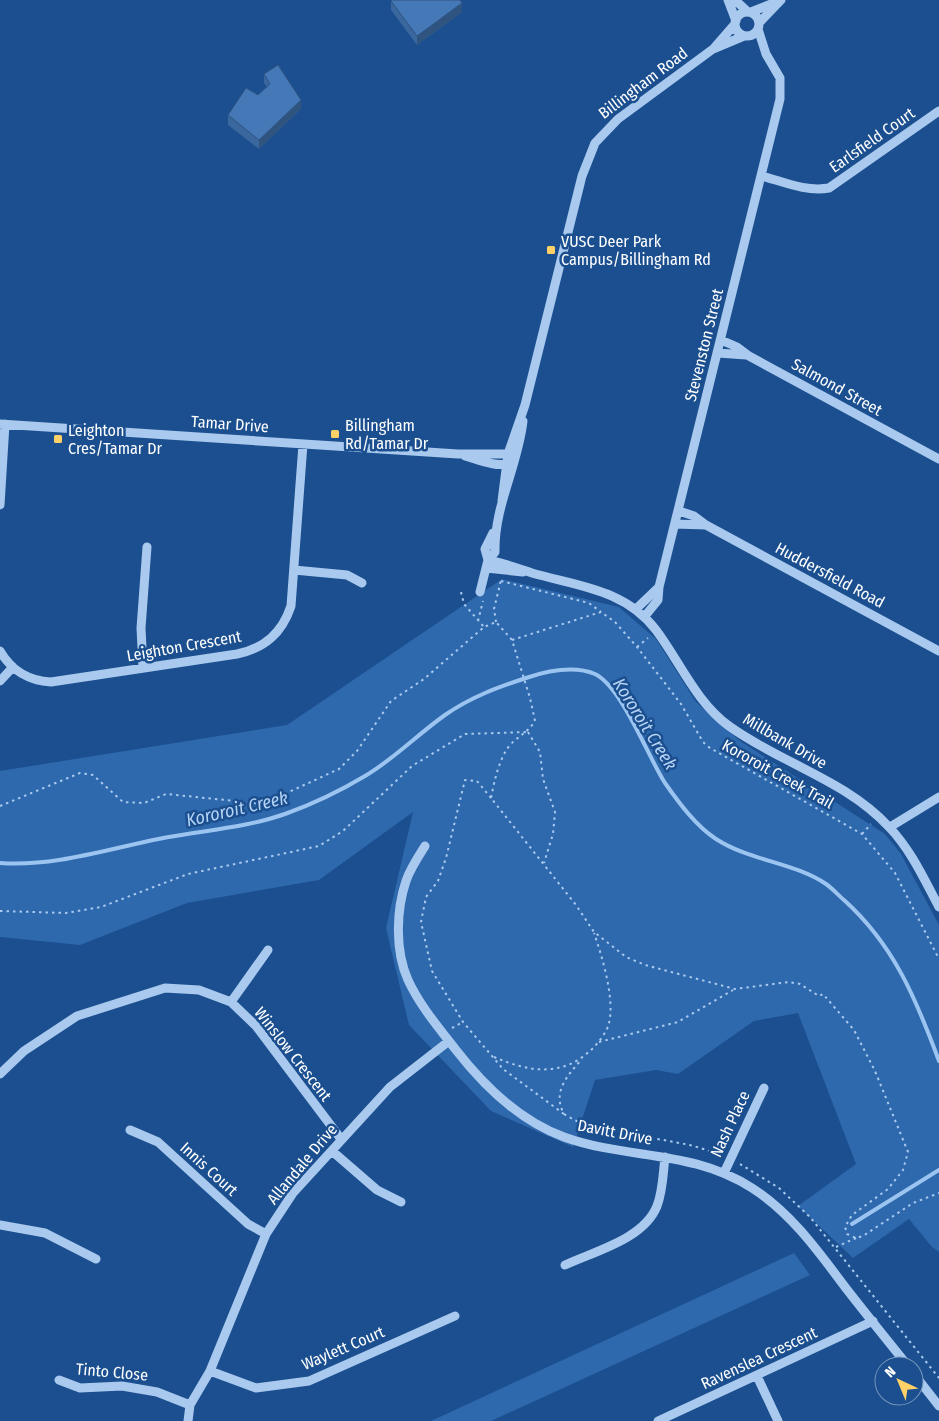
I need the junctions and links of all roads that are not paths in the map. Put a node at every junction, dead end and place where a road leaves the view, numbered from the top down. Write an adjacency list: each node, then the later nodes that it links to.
1 (728, 0): 5 (street)
2 (735, 0): 4 (street)
3 (781, 0): 4 (street); 6 (street)
4 (750, 12): 5 (street); 6 (street)
5 (735, 23): 7 (street); 8 (street, Billingham Road)
6 (758, 26): 7 (street); 9 (street, Stevenston Street)
7 (746, 36): 8 (street, Billingham Road); 9 (street, Stevenston Street)
8 (713, 49): 15 (street, Billingham Road)
9 (766, 54): 11 (street, Stevenston Street)
10 (939, 111): 11 (street, Earlsfield Court)
11 (762, 176): 12 (street, Stevenston Street)
12 (721, 340): 13 (street, Stevenston Street); 14 (street, Salmond Street)
13 (718, 353): 14 (street); 25 (street, Stevenston Street)
14 (749, 356): 20 (street, Salmond Street)
15 (525, 406): 19 (street, Billingham Road); 21 (street, Billingham Road)
16 (3, 424): 17 (street, Tamar Drive); 24 (street)
17 (303, 444): 18 (street, Tamar Drive); 30 (street, Leighton Crescent)
18 (458, 454): 19 (street, Tamar Drive); 22 (street, Tamar Drive)
19 (508, 454): 21 (street); 22 (street, Billingham Road)
20 (939, 460)
21 (516, 461): 22 (street); 23 (street, Billingham Road)
22 (506, 465): 23 (street, Billingham Road)
23 (502, 501): 29 (street, Billingham Road)
24 (0, 505)
25 (679, 511): 26 (street, Stevenston Street); 27 (street, Huddersfield Road)
26 (675, 524): 27 (street, Huddersfield Road); 32 (street, Stevenston Street)
27 (706, 525): 37 (street, Huddersfield Road)
28 (147, 547): 39 (street)
29 (487, 564): 33 (street, Billingham Road); 34 (street, Millbank Drive)
30 (294, 570): 31 (street); 39 (street, Leighton Crescent)
31 (362, 583)
32 (659, 587): 34 (street); 35 (street, Stevenston Street)
33 (480, 592)
34 (636, 609): 35 (street, Millbank Drive)
35 (645, 616): 42 (street, Millbank Drive)
36 (0, 651): 38 (street, Leighton Crescent)
37 (939, 651)
38 (12, 667): 39 (street, Leighton Crescent); 40 (street)
39 (143, 668)
40 (0, 680)
41 (939, 797): 42 (street)
42 (890, 828): 44 (street, Millbank Drive)
43 (425, 846): 47 (street, Davitt Drive)
44 (939, 907)
45 (268, 950): 46 (street)
46 (231, 1002): 48 (street, Winslow Crescent); 51 (street, Winslow Crescent)
47 (449, 1041): 51 (street, Allandale Drive); 53 (street, Davitt Drive)
48 (0, 1074)
49 (764, 1088): 54 (street, Nash Place)
50 (130, 1130): 57 (street, Innis Court)
51 (341, 1140): 52 (street, Allandale Drive)
52 (332, 1151): 55 (street); 57 (street, Allandale Drive)
53 (665, 1157): 54 (street, Davitt Drive); 59 (street)
54 (724, 1173): 61 (street, Davitt Drive)
55 (401, 1202)
56 (0, 1225): 58 (street)
57 (266, 1234): 63 (street, Allandale Drive)
58 (96, 1259)
59 (565, 1265)
60 (455, 1316): 63 (street, Waylett Court)
61 (873, 1321): 62 (street, Davitt Drive); 64 (street, Ravenslea Crescent)
62 (900, 1356)
63 (210, 1371): 68 (street, Allandale Drive)
64 (757, 1376): 70 (street, Ravenslea Crescent); 71 (street)
65 (59, 1380): 68 (street, Tinto Close)
66 (924, 1385): 67 (street)
67 (937, 1400)
68 (190, 1405): 69 (street, Allandale Drive)
69 (188, 1421)
70 (658, 1421)
71 (778, 1421)

